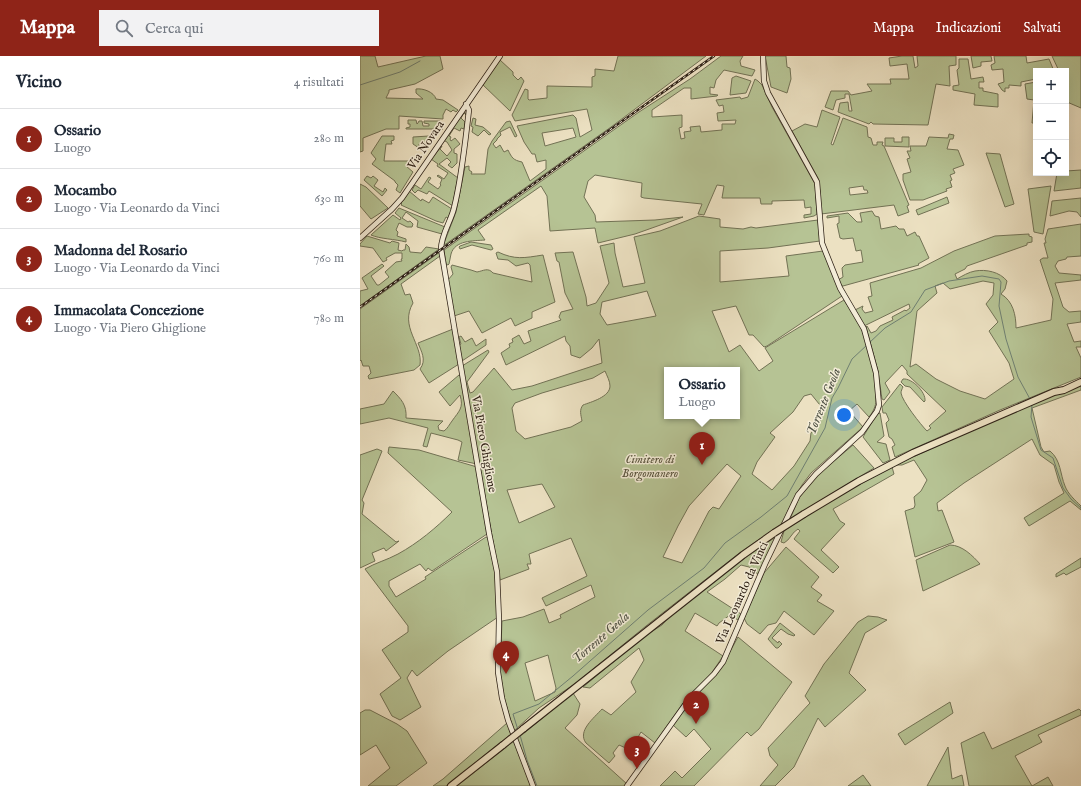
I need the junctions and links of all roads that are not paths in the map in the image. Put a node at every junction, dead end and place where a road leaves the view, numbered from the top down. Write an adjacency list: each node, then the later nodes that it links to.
1 (500, 56): 3 (street, Via Novara)
2 (763, 56): 8 (street, Via Leonardo da Vinci)
3 (466, 104): 4 (street, Via Novara); 7 (street, Via Piero Ghiglione)
4 (360, 238)
5 (1081, 382): 6 (highway, bridge)
6 (451, 786)
7 (533, 786)
8 (627, 786)

